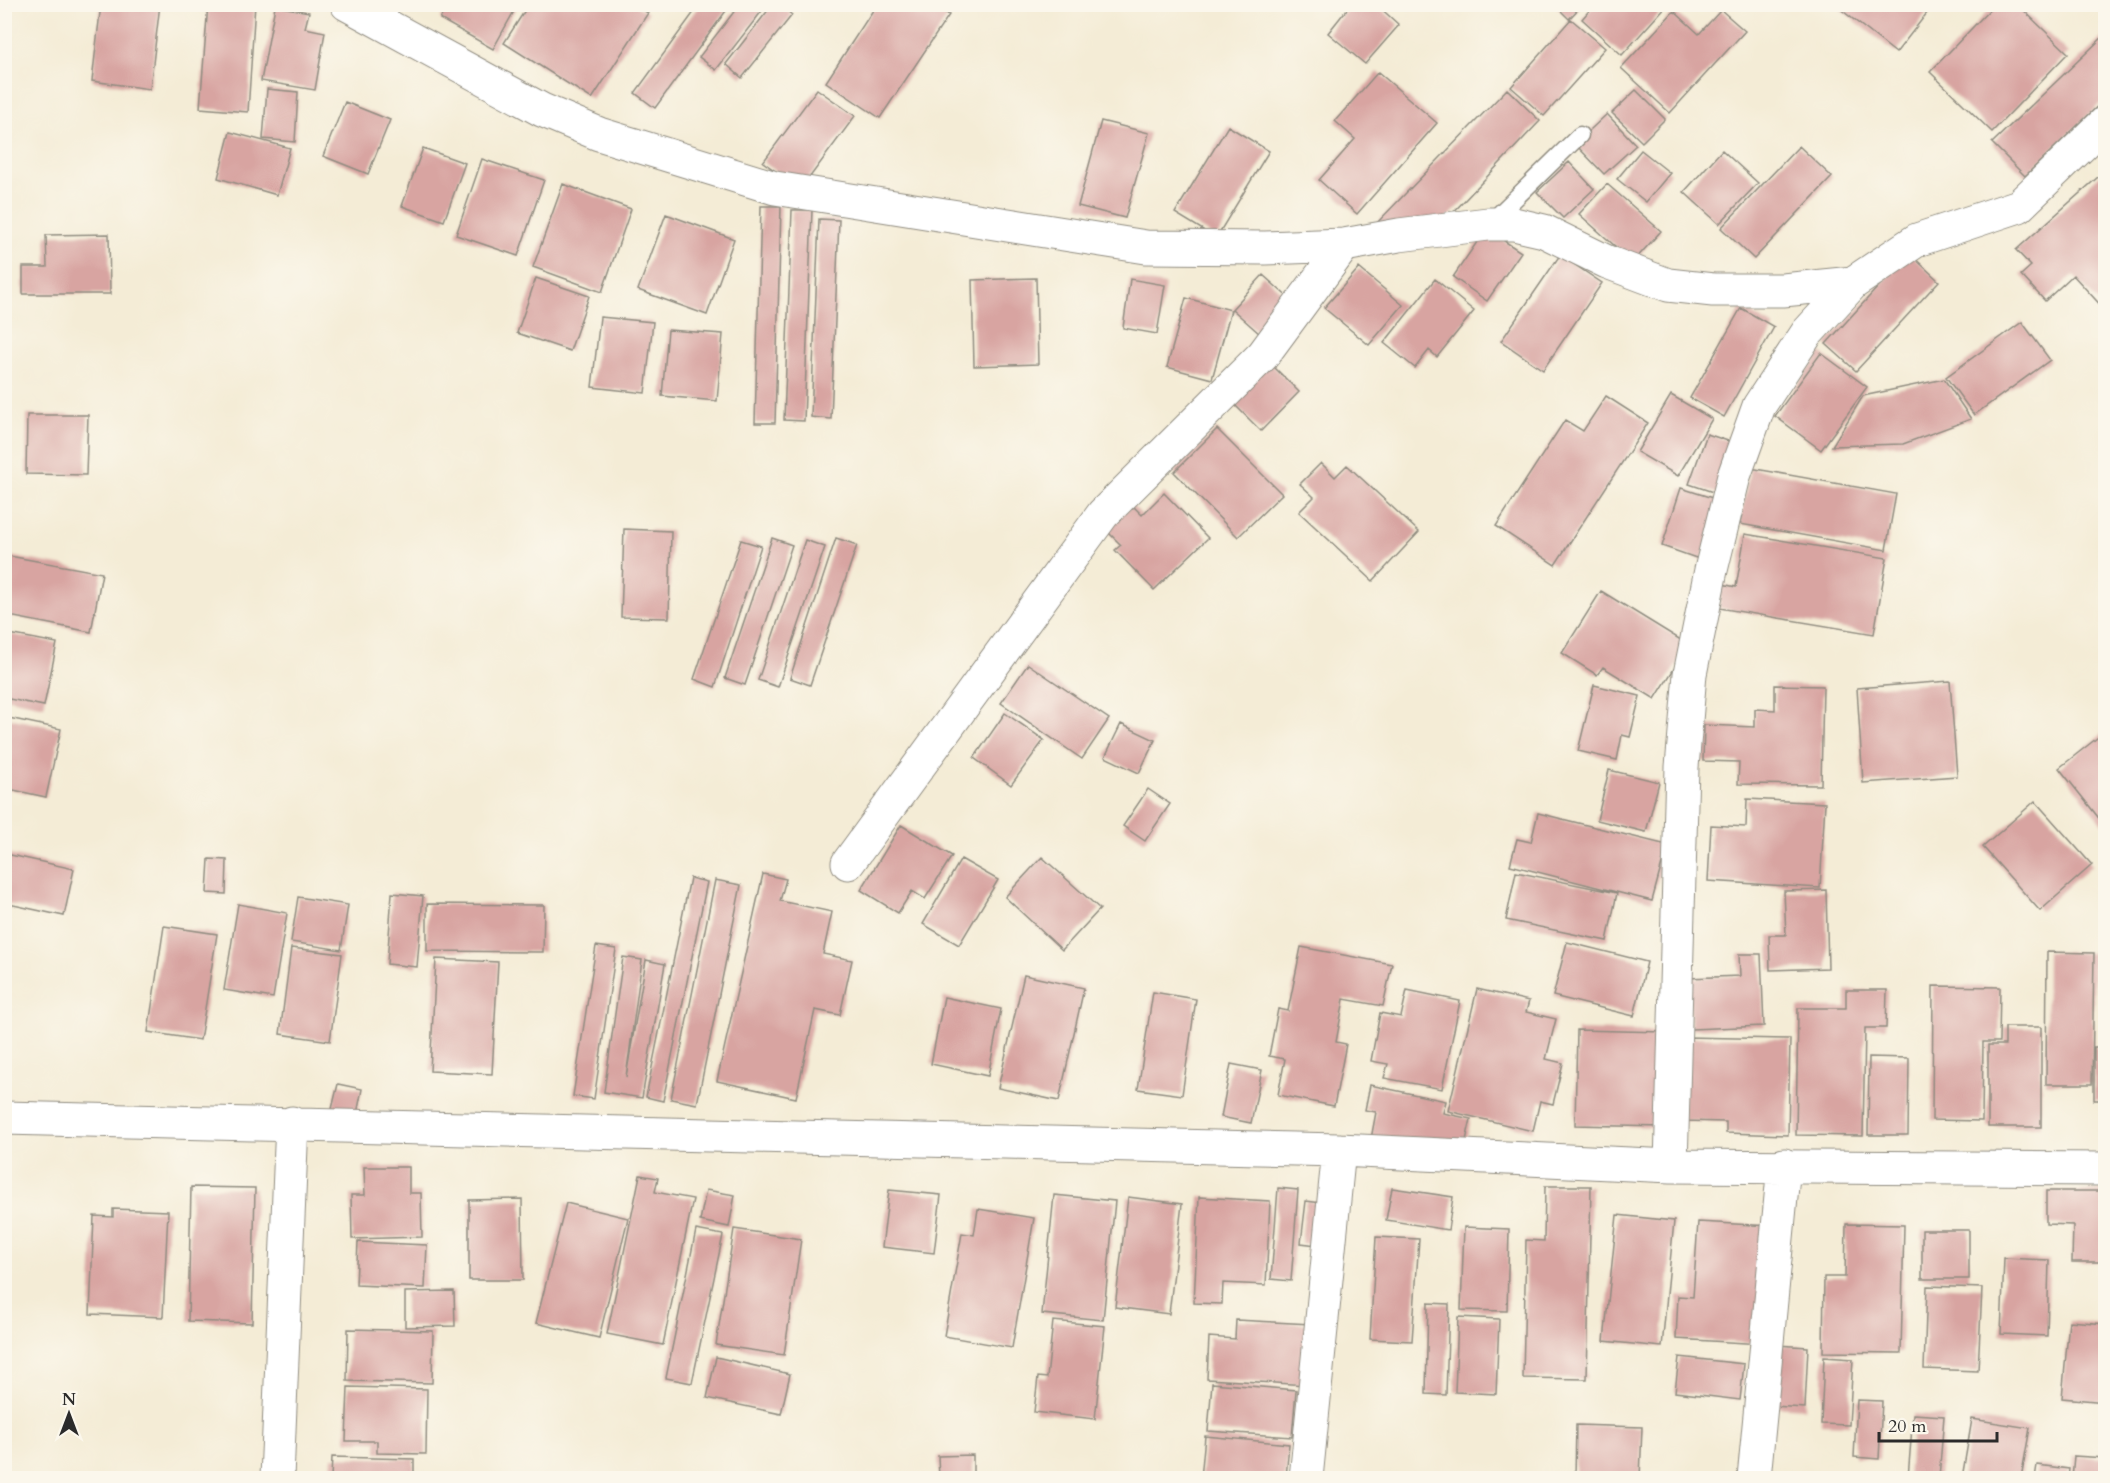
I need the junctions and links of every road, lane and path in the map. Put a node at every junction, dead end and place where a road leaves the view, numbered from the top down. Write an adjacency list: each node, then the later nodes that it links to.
1 (347, 4): 5 (street)
2 (2106, 122): 6 (street)
3 (1580, 135): 4 (lane)
4 (1488, 224): 5 (street); 6 (street)
5 (1344, 245): 7 (street)
6 (1853, 283): 12 (street)
7 (848, 863)
8 (4, 1118): 9 (street)
9 (292, 1123): 10 (street); 14 (street)
10 (1339, 1150): 12 (street); 15 (street)
11 (1784, 1165): 12 (street); 13 (street); 16 (street)
12 (1671, 1166)
13 (2106, 1168)
14 (277, 1479)
15 (1306, 1479)
16 (1754, 1479)

